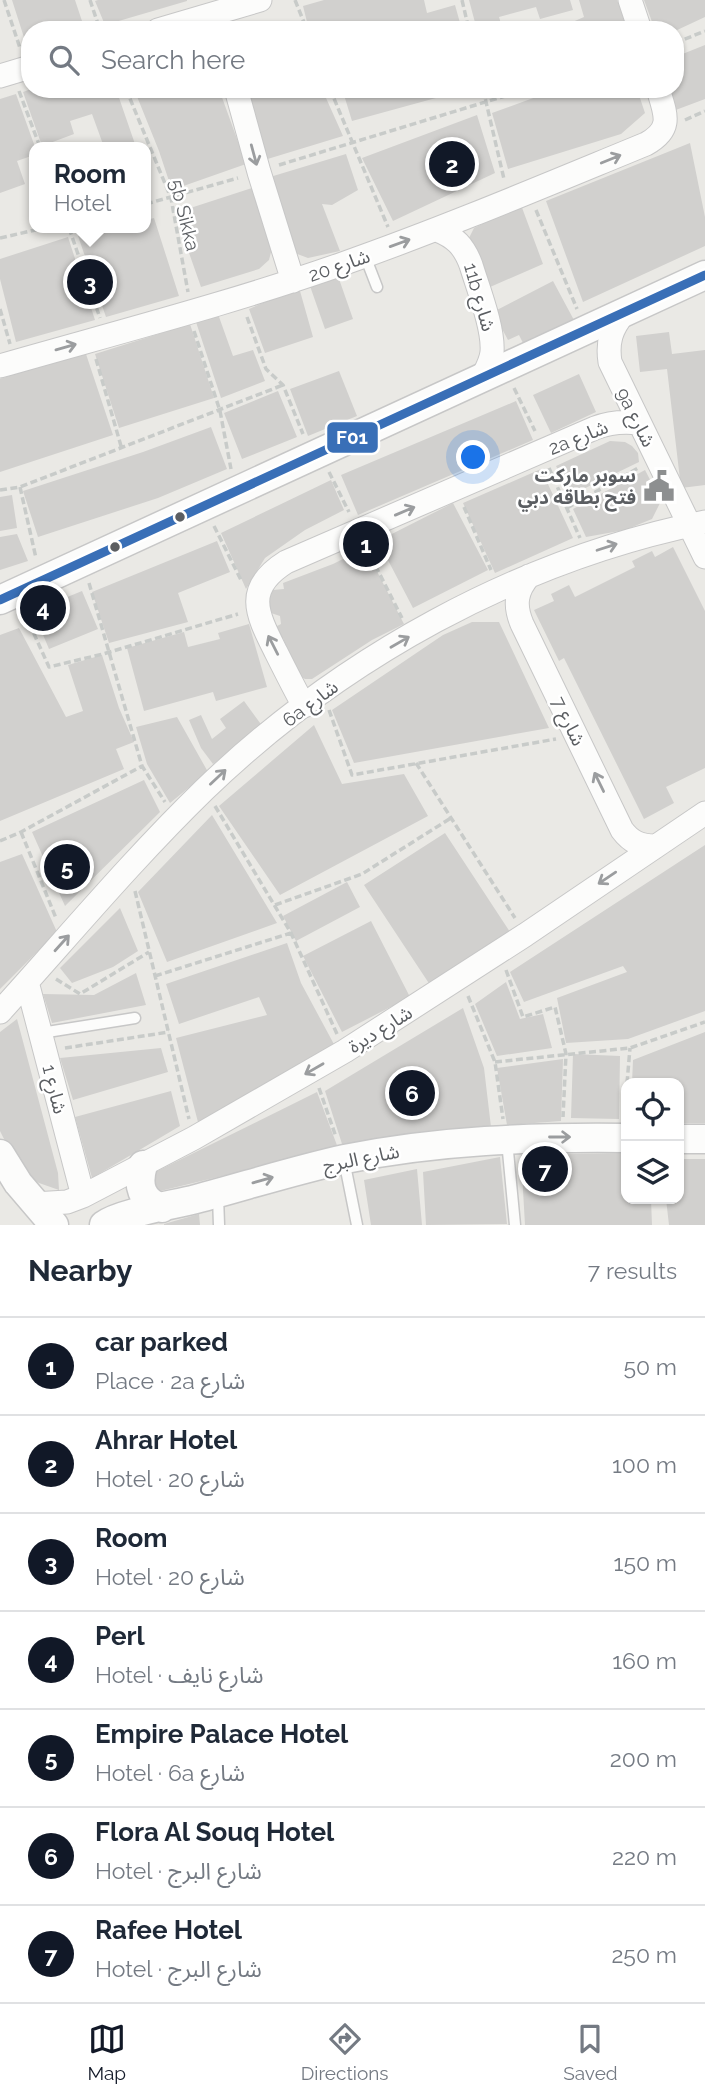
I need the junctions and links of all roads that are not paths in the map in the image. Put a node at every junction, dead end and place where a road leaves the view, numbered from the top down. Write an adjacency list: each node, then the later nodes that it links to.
1 (260, 0): 3 (street)
2 (630, 0): 4 (street)
3 (218, 21)
4 (637, 21)
5 (238, 98): 10 (street, one-way to 10)
6 (661, 98): 7 (street, شارع 20, one-way to 6)
7 (437, 230): 8 (street, شارع 20, one-way to 7); 16 (street, 11b شارع)
8 (365, 256): 10 (street, شارع 20); 11 (lane)
9 (705, 275): 13 (street)
10 (293, 281): 15 (street, شارع 20, one-way to 10)
11 (377, 287)
12 (705, 288): 13 (lane)
13 (661, 295): 14 (street)
14 (624, 313): 16 (street); 17 (street, 9a شارع)
15 (8, 364)
16 (481, 378): 21 (street)
17 (639, 423): 18 (street, 9a شارع); 22 (street, 2a شارع, one-way to 17)
18 (698, 523): 19 (street, 9a شارع); 20 (street, 6a شارع, one-way to 18)
19 (705, 557)
20 (529, 576): 22 (street, 6a شارع, one-way to 20); 24 (street, شارع 7, one-way to 20)
21 (8, 596)
22 (304, 706): 25 (street, 6a شارع, one-way to 22)
23 (705, 813): 24 (street, شارع ديرة)
24 (655, 846): 35 (street, شارع ديرة, one-way to 35)
25 (34, 975): 26 (street, 6a شارع); 28 (street, شارع 1)
26 (0, 1012)
27 (135, 1018): 28 (lane)
28 (43, 1042): 37 (street, شارع 1)
29 (621, 1138): 30 (street, شارع البرج, one-way to 29)
30 (506, 1139): 34 (street, شارع البرج); 44 (lane)
31 (684, 1139): 32 (street)
32 (705, 1139)
33 (0, 1154): 38 (street)
34 (344, 1160): 36 (street, شارع البرج, one-way to 34); 43 (lane)
35 (143, 1165): 37 (street, شارع ديرة); 39 (street)
36 (217, 1193): 39 (street, شارع البرج); 42 (lane)
37 (83, 1196): 38 (street, شارع ديرة)
38 (34, 1204): 40 (street)
39 (162, 1208): 41 (street, شارع البرج)
40 (54, 1225)
41 (104, 1225)
42 (219, 1225)
43 (358, 1225)
44 (515, 1225)

